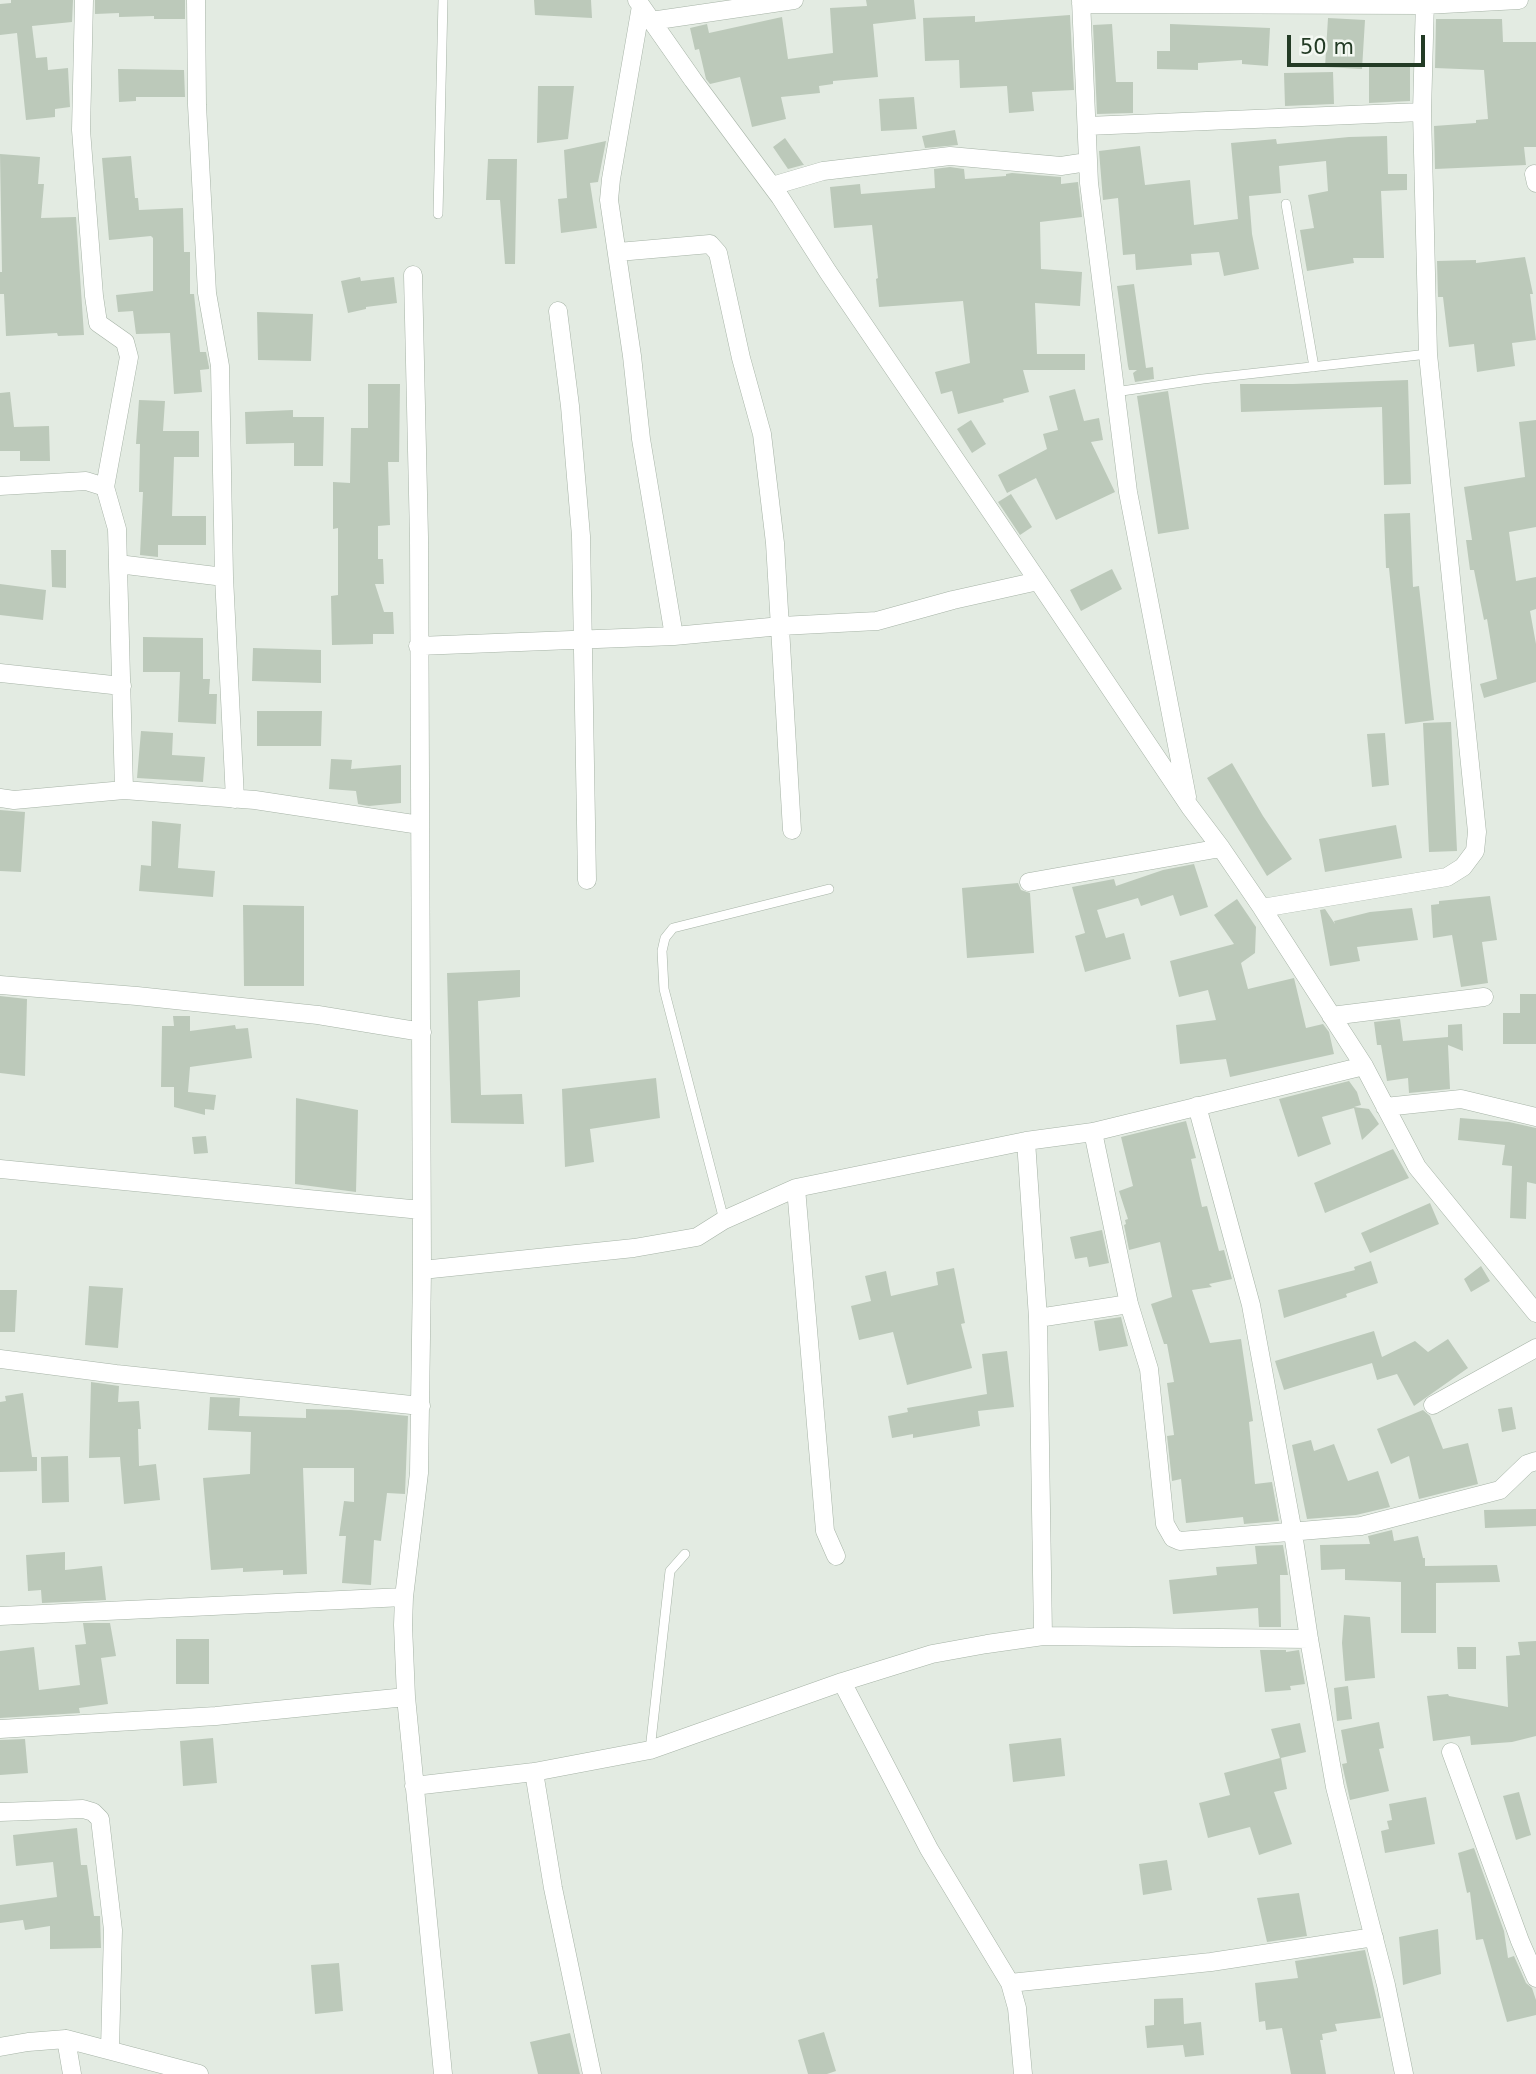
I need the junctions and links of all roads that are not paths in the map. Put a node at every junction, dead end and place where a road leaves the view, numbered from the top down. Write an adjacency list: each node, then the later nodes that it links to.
1 (84, 0): 22 (street)
2 (196, 0): 24 (street)
3 (443, 0): 14 (lane)
4 (788, 0): 8 (street)
5 (1520, 0): 7 (street)
6 (1081, 2): 7 (street); 10 (street)
7 (1425, 3): 9 (street)
8 (643, 9): 12 (street); 15 (street)
9 (1422, 112): 10 (street); 18 (street)
10 (1087, 127): 11 (street)
11 (1087, 162): 12 (street); 20 (street)
12 (772, 186): 25 (street)
13 (1286, 204): 19 (lane)
14 (438, 214)
15 (618, 252): 26 (street); 27 (street)
16 (413, 275): 29 (street)
17 (558, 311): 28 (street)
18 (1427, 354): 19 (lane); 42 (street)
19 (1314, 367): 20 (lane)
20 (1115, 392): 35 (street)
21 (0, 486): 22 (street)
22 (104, 487): 23 (street)
23 (118, 564): 24 (street); 31 (street)
24 (224, 577): 34 (street)
25 (1038, 580): 26 (street); 35 (street)
26 (781, 626): 27 (street); 37 (street)
27 (674, 636): 28 (street)
28 (585, 640): 29 (street); 39 (street)
29 (418, 646): 36 (street)
30 (0, 673): 31 (street)
31 (122, 686): 32 (street)
32 (124, 790): 33 (street); 34 (street)
33 (0, 799)
34 (235, 799): 36 (street)
35 (1189, 807): 38 (street)
36 (420, 825): 46 (street)
37 (792, 830)
38 (1221, 848): 40 (street); 42 (street)
39 (587, 880)
40 (1029, 882)
41 (829, 889): 56 (lane)
42 (1262, 908): 45 (street)
43 (0, 985): 46 (street)
44 (1485, 997): 45 (street)
45 (1331, 1016): 47 (street)
46 (422, 1032): 55 (street)
47 (1364, 1066): 48 (street); 49 (street)
48 (1197, 1106): 51 (street); 66 (street)
49 (1385, 1107): 50 (street); 59 (street)
50 (1536, 1117)
51 (1093, 1132): 52 (street); 58 (street)
52 (1026, 1141): 54 (street); 60 (street)
53 (0, 1169): 55 (street)
54 (796, 1188): 56 (street); 68 (street)
55 (421, 1210): 57 (street)
56 (724, 1220): 57 (street)
57 (422, 1270): 64 (street)
58 (1129, 1304): 60 (street); 66 (street)
59 (1536, 1312)
60 (1038, 1318): 71 (street)
61 (1536, 1348): 63 (street)
62 (0, 1359): 64 (street)
63 (1433, 1405)
64 (421, 1406): 69 (street)
65 (1536, 1461): 66 (street)
66 (1293, 1533): 72 (street)
67 (685, 1554): 76 (lane)
68 (836, 1556)
69 (404, 1597): 70 (street); 74 (street)
70 (0, 1616)
71 (1044, 1636): 72 (street); 73 (street)
72 (1309, 1639): 81 (street)
73 (842, 1682): 76 (street); 83 (street)
74 (406, 1697): 75 (street); 79 (street)
75 (0, 1729)
76 (650, 1750): 78 (street)
77 (1451, 1752): 82 (street)
78 (534, 1772): 79 (street); 90 (street)
79 (414, 1786): 89 (street)
80 (0, 1812): 86 (street)
81 (1374, 1937): 83 (street); 92 (street)
82 (1536, 1978)
83 (1010, 1983): 91 (street)
84 (66, 2039): 85 (street); 86 (street); 87 (street)
85 (0, 2047)
86 (110, 2049): 88 (street)
87 (72, 2074)
88 (199, 2074)
89 (443, 2074)
90 (592, 2074)
91 (1023, 2074)
92 (1404, 2074)

